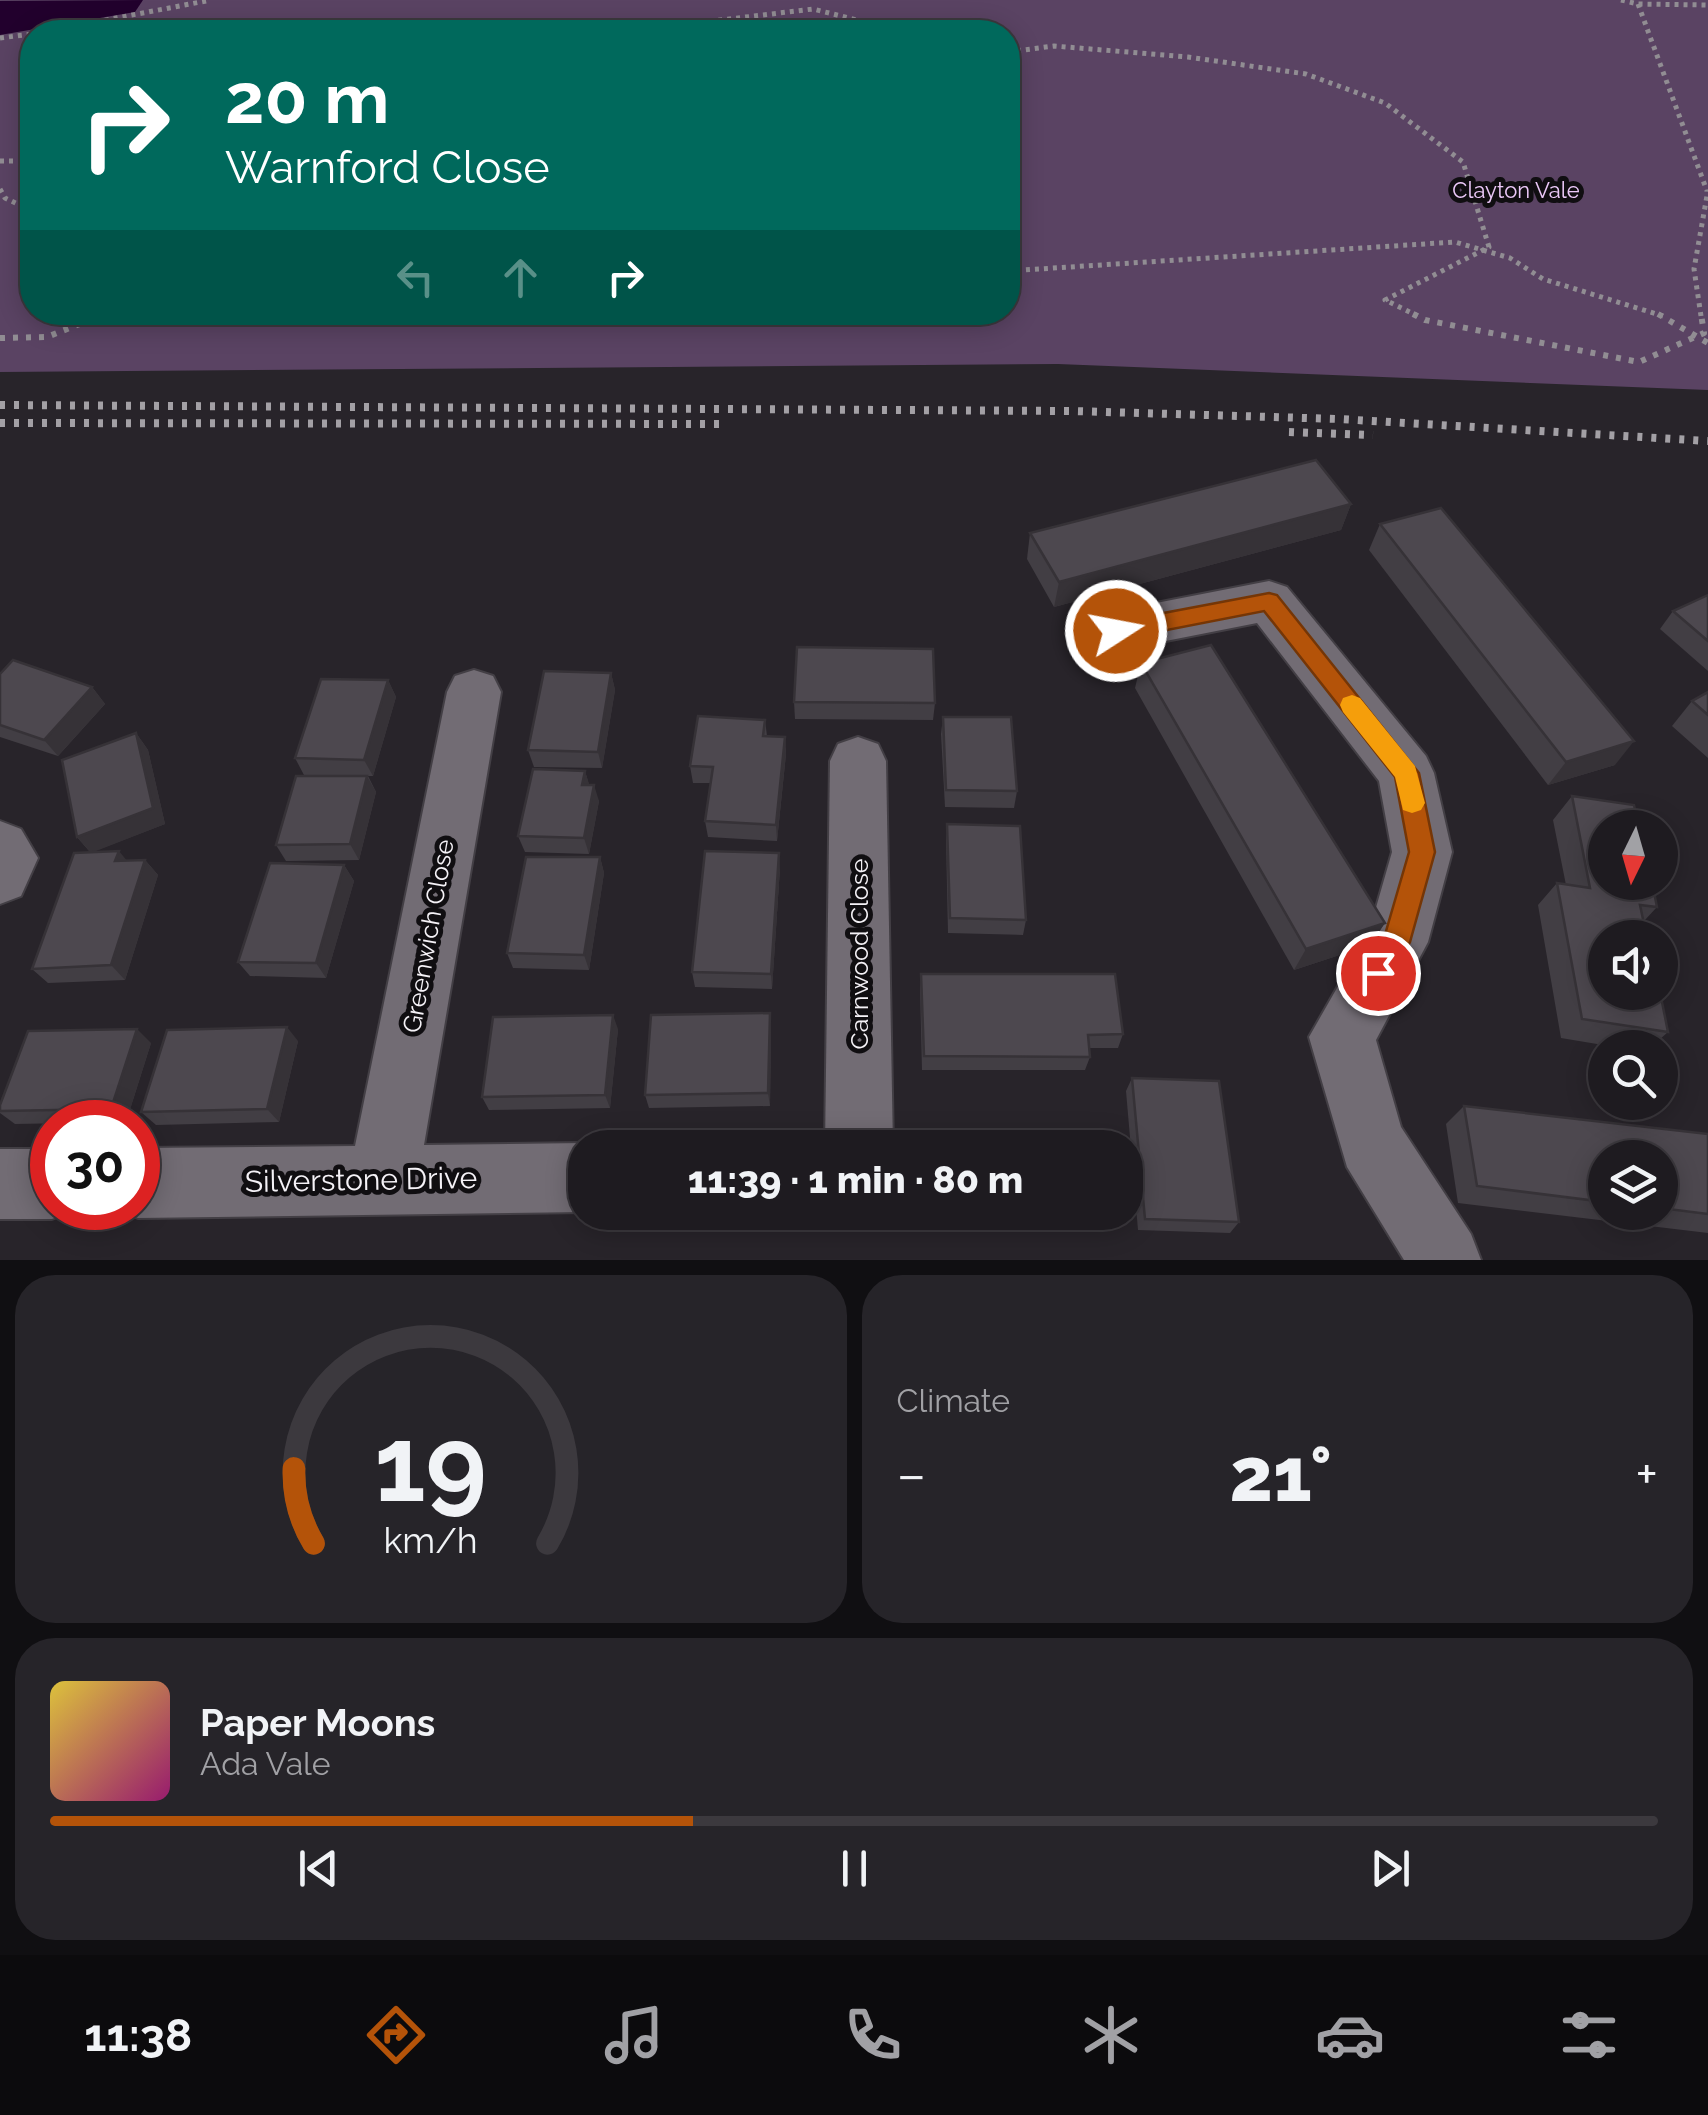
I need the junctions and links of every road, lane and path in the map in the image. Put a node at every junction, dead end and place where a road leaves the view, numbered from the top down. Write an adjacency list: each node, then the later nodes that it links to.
1 (210, 0): 5 (path)
2 (1621, 0): 3 (path)
3 (1638, 4): 4 (path); 10 (path)
4 (1708, 5)
5 (106, 20)
6 (721, 20): 7 (path)
7 (857, 20)
8 (1020, 50): 12 (path)
9 (0, 189): 11 (path)
10 (1708, 191): 15 (path)
11 (20, 205)
12 (1483, 250): 13 (path); 15 (path); 15 (path)
13 (1020, 270)
14 (76, 325): 16 (path)
15 (1696, 336): 17 (path)
16 (0, 338)
17 (1708, 344)
18 (1116, 631): 29 (street)
19 (474, 692): 25 (street, Greenwich Close)
20 (858, 761): 23 (street, Carnwood Close)
21 (0, 846): 22 (street)
22 (0, 877)
23 (859, 1130)
24 (568, 1178): 25 (street, Silverstone Drive)
25 (383, 1180): 26 (street, Silverstone Drive)
26 (160, 1183)
27 (0, 1184): 28 (street)
28 (30, 1184)
29 (1444, 1260)

